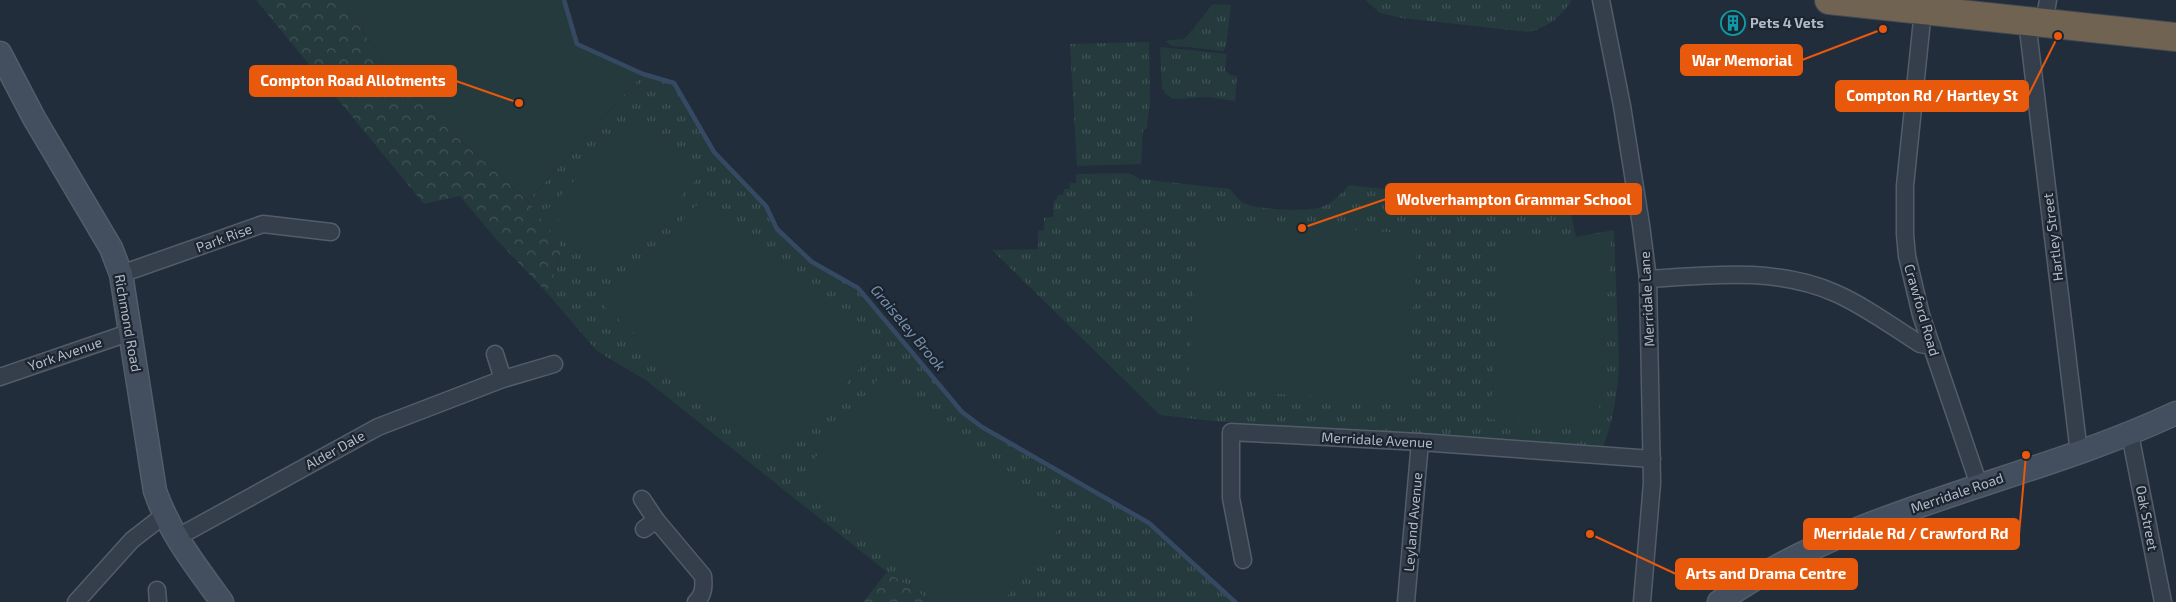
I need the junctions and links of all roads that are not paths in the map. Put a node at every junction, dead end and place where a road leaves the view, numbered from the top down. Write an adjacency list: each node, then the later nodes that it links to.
1 (1601, 0): 11 (street, Merridale Lane)
2 (1829, 0): 3 (highway)
3 (1882, 3): 4 (highway)
4 (1922, 10): 5 (highway); 13 (street, Crawford Road)
5 (2040, 15): 6 (highway); 21 (street, Hartley Street)
6 (2176, 37)
7 (0, 53): 8 (street, Richmond Road)
8 (5, 76): 10 (street, Richmond Road)
9 (331, 232): 10 (street, Park Rise)
10 (121, 274): 12 (street, Richmond Road)
11 (1648, 279): 13 (street); 22 (street, Merridale Lane)
12 (131, 332): 16 (street, York Avenue); 25 (street, Richmond Road)
13 (1932, 346): 23 (street, Crawford Road)
14 (495, 354): 17 (street)
15 (554, 364): 17 (street, Alder Dale)
16 (0, 377)
17 (503, 379): 26 (street, Alder Dale)
18 (2176, 412): 19 (street, Merridale Road)
19 (2130, 434): 21 (street, Merridale Road); 34 (street, Oak Street)
20 (1420, 442): 22 (street, Merridale Avenue); 27 (street, Merridale Avenue); 31 (street, Leyland Avenue)
21 (2079, 453): 23 (street, Merridale Road)
22 (1652, 459): 32 (street, Merridale Lane)
23 (1979, 485): 33 (street, Merridale Road)
24 (642, 499): 30 (street)
25 (164, 516): 26 (street, Richmond Road); 28 (street)
26 (176, 538): 29 (street, Richmond Road)
27 (1243, 560)
28 (76, 602)
29 (222, 602)
30 (696, 602)
31 (1406, 602)
32 (1642, 602)
33 (1719, 602)
34 (2163, 602)

